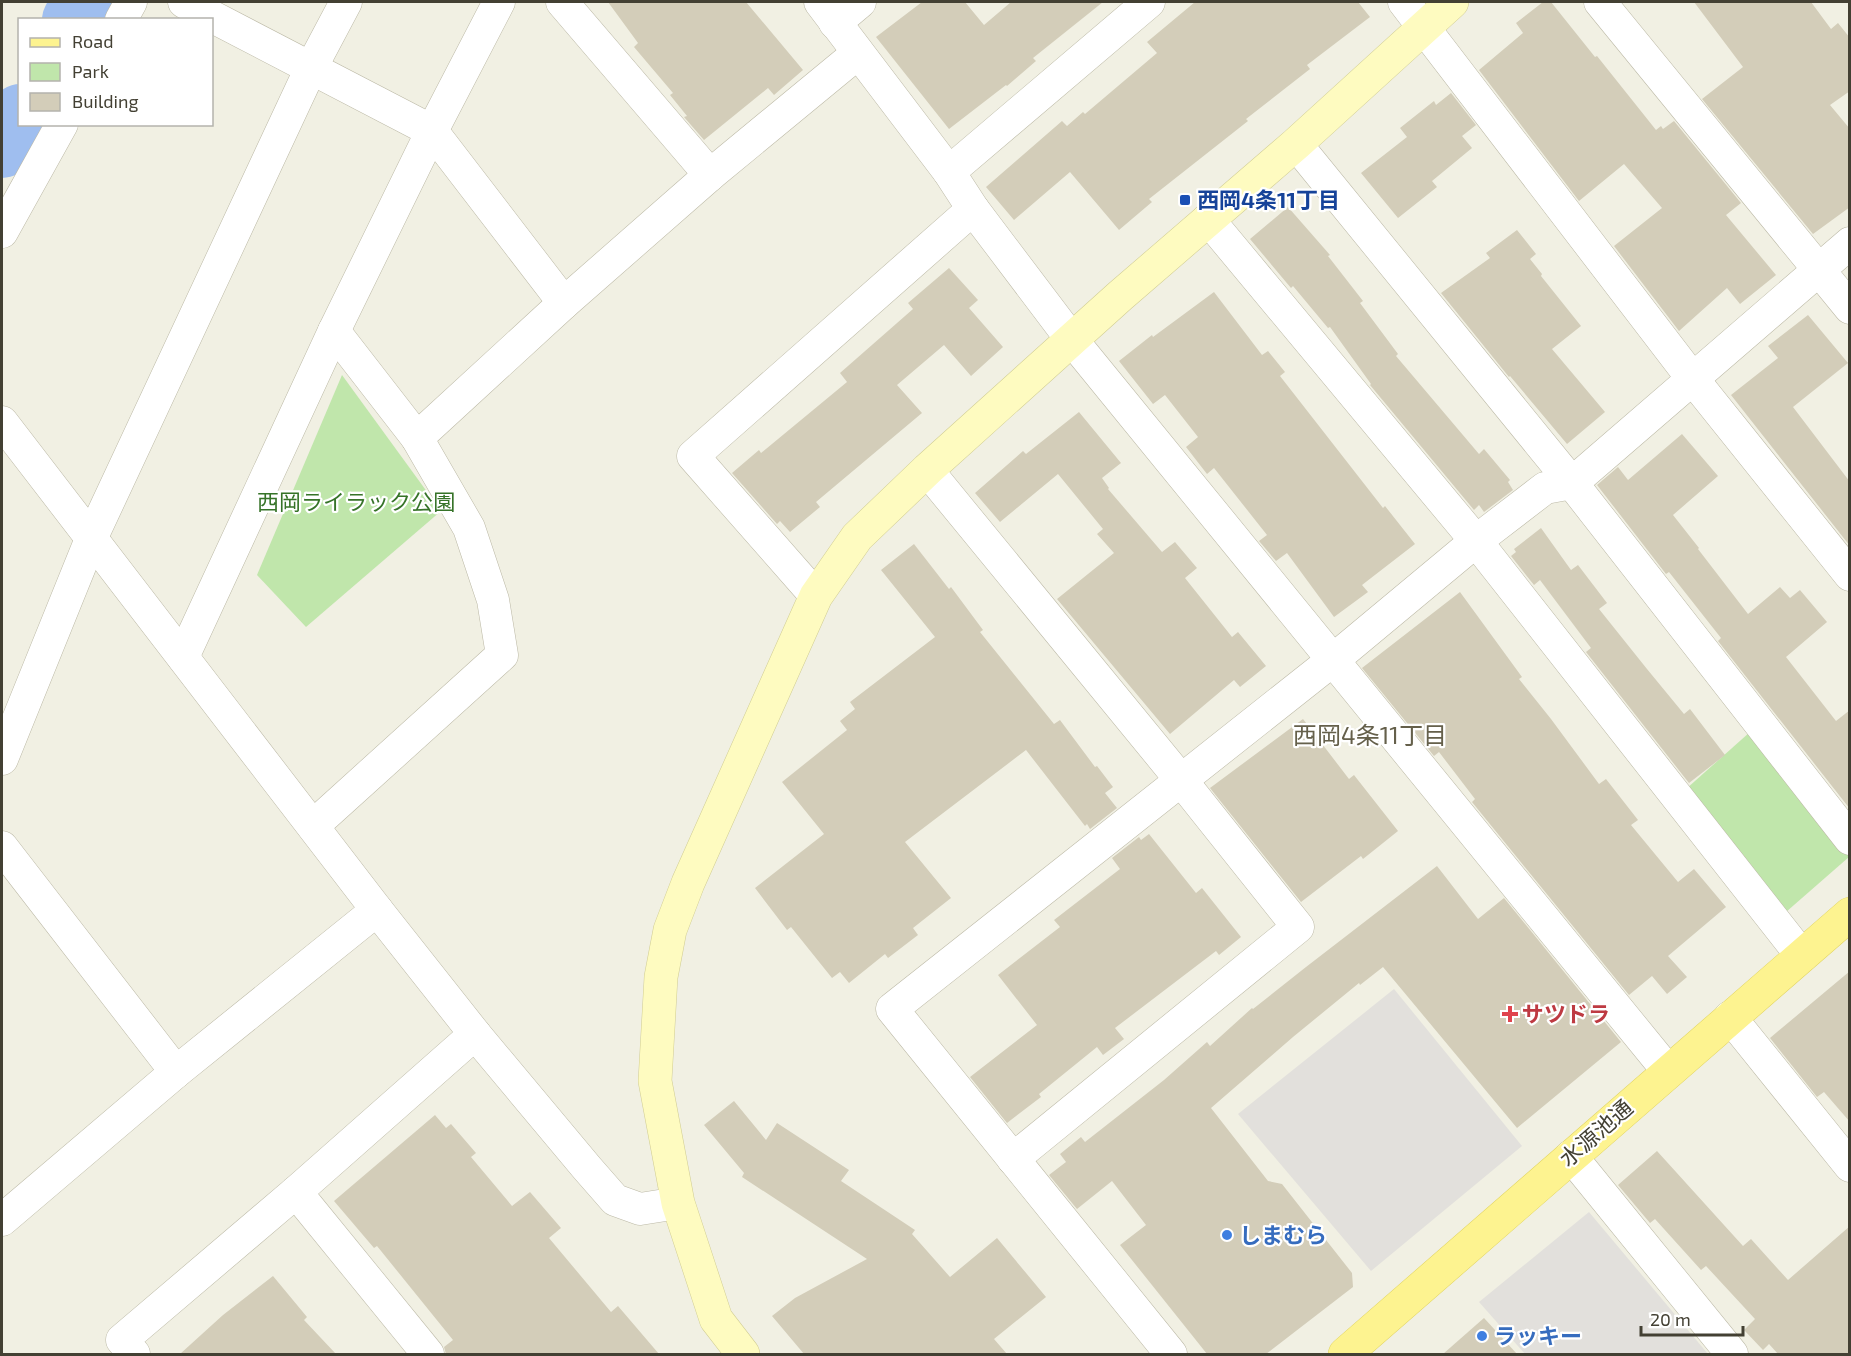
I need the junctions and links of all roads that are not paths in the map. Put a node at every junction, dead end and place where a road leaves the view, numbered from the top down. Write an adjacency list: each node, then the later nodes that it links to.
1 (131, 2): 12 (street)
2 (184, 2): 14 (street)
3 (346, 2): 14 (street)
4 (499, 2): 16 (street)
5 (561, 2): 19 (street)
6 (860, 2): 10 (street)
7 (1149, 2): 18 (street)
8 (1452, 2): 11 (street)
9 (1600, 2): 24 (street)
10 (827, 12): 13 (street)
11 (1414, 14): 17 (street); 29 (street)
12 (122, 18)
13 (858, 52): 18 (street); 19 (street)
14 (311, 68): 16 (street); 34 (street)
15 (61, 126): 22 (street)
16 (432, 131): 25 (street); 27 (street)
17 (1296, 144): 21 (street); 33 (street)
18 (949, 172): 20 (street)
19 (710, 175): 25 (street)
20 (973, 209): 28 (street); 37 (street)
21 (1208, 219): 28 (street); 35 (street)
22 (2, 232)
23 (1850, 243): 24 (street)
24 (1819, 270): 26 (street); 29 (street)
25 (564, 303): 31 (street)
26 (1850, 308)
27 (334, 331): 31 (street); 38 (street)
28 (1072, 340): 32 (street); 39 (street)
29 (1692, 378): 33 (street); 36 (street)
30 (2, 423): 34 (street)
31 (417, 438): 42 (street)
32 (927, 470): 37 (street); 41 (street)
33 (1572, 483): 35 (street); 43 (street)
34 (91, 539): 38 (street); 40 (street)
35 (1476, 541): 39 (street); 47 (street)
36 (1850, 575)
37 (816, 596): 56 (street)
38 (183, 657): 42 (street)
39 (1333, 660): 41 (street); 50 (street)
40 (2, 759)
41 (1181, 780): 53 (street); 53 (street)
42 (313, 826): 45 (street)
43 (1850, 839)
44 (2, 847): 51 (street)
45 (377, 910): 49 (street); 51 (street)
46 (1850, 914): 47 (main road, 水源池通)
47 (1802, 956): 48 (main road, 水源池通)
48 (1730, 1017): 50 (main road, 水源池通); 54 (street)
49 (475, 1034): 55 (street); 56 (street)
50 (1668, 1071): 52 (main road, 水源池通)
51 (176, 1072): 57 (street)
52 (1570, 1156): 62 (main road, 水源池通); 63 (street)
53 (1013, 1159): 61 (street)
54 (1850, 1166)
55 (296, 1192): 58 (street); 59 (street)
56 (678, 1203): 60 (street)
57 (2, 1220)
58 (120, 1350)
59 (428, 1354)
60 (743, 1354)
61 (1171, 1354)
62 (1345, 1354)
63 (1732, 1354)

